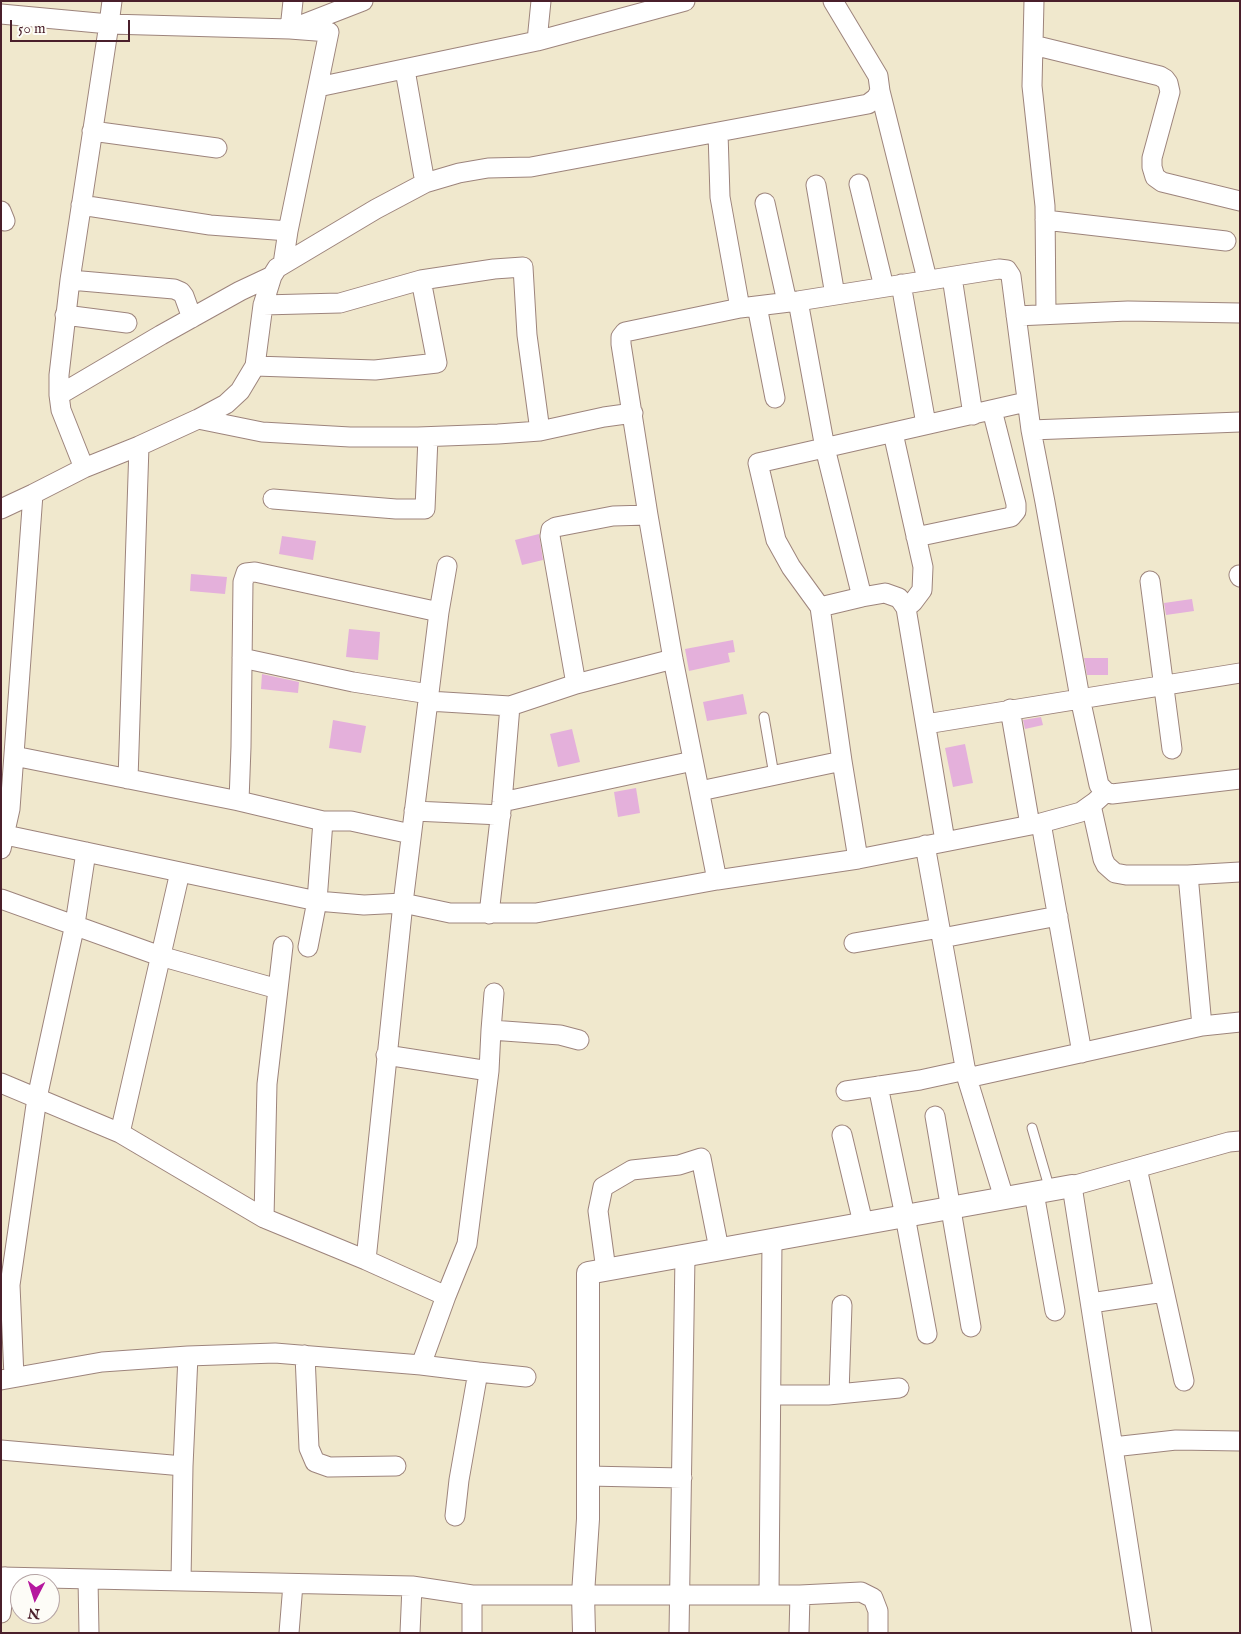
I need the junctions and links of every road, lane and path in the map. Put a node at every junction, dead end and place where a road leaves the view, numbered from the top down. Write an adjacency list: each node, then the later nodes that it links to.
1 (112, 1): 9 (street)
2 (293, 1): 10 (street)
3 (363, 1): 10 (street)
4 (542, 1): 11 (street)
5 (685, 1): 11 (street)
6 (833, 1): 15 (street)
7 (1034, 1): 12 (street)
8 (1, 14): 9 (street)
9 (109, 24): 10 (street); 16 (street)
10 (290, 29): 14 (street)
11 (537, 42): 13 (street)
12 (1033, 45): 22 (street); 25 (street)
13 (405, 70): 14 (street); 19 (street)
14 (318, 87): 26 (street)
15 (880, 91): 17 (street); 30 (street)
16 (92, 131): 18 (street); 24 (street)
17 (718, 132): 19 (street); 37 (street)
18 (217, 148)
19 (425, 183): 28 (street)
20 (816, 184): 34 (street)
21 (859, 184): 33 (street)
22 (1240, 201)
23 (765, 203): 35 (street)
24 (81, 206): 26 (street); 31 (street)
25 (1045, 220): 27 (street); 39 (street)
26 (288, 231): 28 (street)
27 (1226, 241)
28 (278, 270): 36 (street); 42 (street)
29 (952, 277): 30 (street); 41 (street); 50 (street)
30 (927, 279): 33 (street)
31 (70, 280): 40 (street); 42 (street)
32 (421, 280): 36 (street); 44 (street); 55 (street)
33 (893, 285): 34 (street); 53 (street)
34 (835, 295): 35 (street)
35 (792, 301): 37 (street); 59 (street)
36 (264, 305): 44 (street)
37 (749, 307): 46 (street); 49 (street)
38 (1240, 313): 39 (street)
39 (1046, 314): 41 (street)
40 (65, 315): 43 (street); 45 (street)
41 (1016, 316): 47 (street)
42 (192, 318): 45 (street)
43 (126, 323)
44 (255, 366): 51 (street)
45 (59, 395): 60 (street)
46 (775, 398)
47 (1026, 402): 48 (street); 54 (street)
48 (992, 410): 50 (street); 65 (street)
49 (633, 414): 55 (street); 64 (street)
50 (973, 415): 53 (street)
51 (198, 419): 57 (street); 58 (street)
52 (1240, 422): 54 (street)
53 (926, 424): 56 (street)
54 (1031, 430): 79 (street)
55 (540, 431): 57 (street)
56 (893, 432): 59 (street); 65 (street)
57 (428, 437): 62 (street)
58 (139, 446): 60 (street); 89 (street)
59 (825, 448): 68 (street); 69 (street)
60 (84, 468): 61 (street)
61 (33, 494): 63 (street); 77 (street)
62 (273, 499)
63 (1, 509)
64 (648, 515): 73 (street); 75 (street)
65 (916, 536): 70 (street)
66 (447, 566): 71 (street)
67 (1150, 581): 76 (street)
68 (862, 597): 69 (street); 70 (street)
69 (820, 608): 87 (street)
70 (906, 608): 83 (street)
71 (439, 612): 72 (street); 78 (street)
72 (242, 658): 78 (street); 93 (street)
73 (673, 659): 75 (street); 86 (street)
74 (1240, 673): 76 (street)
75 (576, 684): 80 (street)
76 (1165, 685): 79 (street); 84 (street)
77 (10, 694): 85 (street)
78 (428, 698): 80 (street); 96 (street)
79 (1080, 698): 81 (street); 92 (street)
80 (510, 706): 95 (street)
81 (1010, 710): 83 (street); 98 (street)
82 (764, 717): 88 (lane)
83 (926, 724): 101 (street)
84 (1172, 750)
85 (14, 756): 89 (street); 100 (street)
86 (693, 761): 91 (street); 95 (street)
87 (842, 761): 88 (street); 104 (street)
88 (774, 775): 91 (street)
89 (128, 779): 93 (street)
90 (1240, 779): 92 (street)
91 (700, 791): 108 (street)
92 (1106, 792): 94 (street)
93 (240, 801): 97 (street)
94 (1091, 805): 98 (street); 107 (street)
95 (501, 809): 96 (street); 112 (street)
96 (414, 810): 99 (street)
97 (323, 821): 99 (street); 110 (street)
98 (1036, 824): 101 (street); 113 (street)
99 (411, 834): 111 (street)
100 (2, 839): 103 (street)
101 (945, 841): 102 (street)
102 (925, 845): 104 (street); 115 (street)
103 (86, 852): 105 (street); 114 (street)
104 (858, 859): 108 (street)
105 (180, 872): 110 (street); 119 (street)
106 (1240, 872): 107 (street)
107 (1188, 875): 123 (street)
108 (718, 880): 112 (street)
109 (1, 899): 114 (street)
110 (317, 901): 111 (street); 118 (street)
111 (402, 903): 112 (street); 127 (street)
112 (489, 914)
113 (1058, 916): 115 (street); 126 (street)
114 (75, 924): 119 (street); 133 (street)
115 (941, 933): 116 (street); 129 (street)
116 (854, 943)
117 (283, 946): 120 (street)
118 (308, 947)
119 (160, 956): 120 (street); 136 (street)
120 (278, 989): 145 (street)
121 (494, 993): 124 (street)
122 (1240, 1022): 123 (street)
123 (1202, 1026): 126 (street)
124 (491, 1030): 125 (street); 128 (street)
125 (579, 1040)
126 (1082, 1053): 129 (street)
127 (386, 1056): 128 (street); 150 (street)
128 (489, 1071): 154 (street)
129 (966, 1074): 131 (street); 142 (street)
130 (1, 1084): 133 (street)
131 (878, 1086): 132 (street); 144 (street)
132 (846, 1091)
133 (37, 1098): 136 (street); 152 (street)
134 (935, 1116): 143 (street)
135 (1032, 1128): 141 (lane)
136 (120, 1133): 145 (street)
137 (842, 1135): 146 (street)
138 (1240, 1141): 139 (street)
139 (1137, 1168): 140 (street); 153 (street)
140 (1072, 1186): 141 (street); 155 (street)
141 (1042, 1191): 142 (street); 157 (street)
142 (1004, 1198): 143 (street)
143 (952, 1207): 144 (street); 158 (street)
144 (905, 1216): 146 (street); 159 (street)
145 (264, 1218): 150 (street)
146 (863, 1223): 147 (street)
147 (772, 1240): 148 (street); 169 (street)
148 (719, 1249): 149 (street); 151 (street)
149 (685, 1256): 151 (street); 176 (street)
150 (366, 1260): 154 (street)
151 (606, 1270): 175 (street)
152 (6, 1284): 165 (street)
153 (1164, 1292): 155 (street); 166 (street)
154 (446, 1296): 162 (street)
155 (1091, 1303): 171 (street)
156 (842, 1305): 168 (street)
157 (1055, 1311)
158 (971, 1327)
159 (927, 1334)
160 (305, 1355): 161 (street); 162 (street); 174 (street)
161 (188, 1356): 165 (street); 173 (street)
162 (421, 1365): 163 (street)
163 (478, 1372): 164 (street); 177 (street)
164 (526, 1377)
165 (7, 1378)
166 (1184, 1380)
167 (899, 1388): 168 (street)
168 (839, 1394): 169 (street)
169 (771, 1395): 186 (street)
170 (1240, 1441): 171 (street)
171 (1113, 1446): 197 (street)
172 (1, 1450): 173 (street)
173 (183, 1466): 180 (street)
174 (396, 1466)
175 (588, 1476): 176 (street); 184 (street)
176 (682, 1478): 185 (street)
177 (455, 1516)
178 (3, 1577): 179 (street); 188 (street)
179 (88, 1579): 180 (street); 189 (street)
180 (181, 1581): 181 (street)
181 (293, 1584): 182 (street); 190 (street)
182 (412, 1586): 183 (street); 191 (street)
183 (472, 1594): 184 (street); 192 (street)
184 (583, 1594): 185 (street); 193 (street)
185 (679, 1594): 186 (street); 194 (street)
186 (769, 1595): 187 (street)
187 (800, 1595): 195 (street); 196 (street)
188 (1, 1613)
189 (89, 1633)
190 (289, 1633)
191 (410, 1633)
192 (472, 1633)
193 (584, 1633)
194 (679, 1633)
195 (799, 1633)
196 (878, 1633)
197 (1142, 1633)

